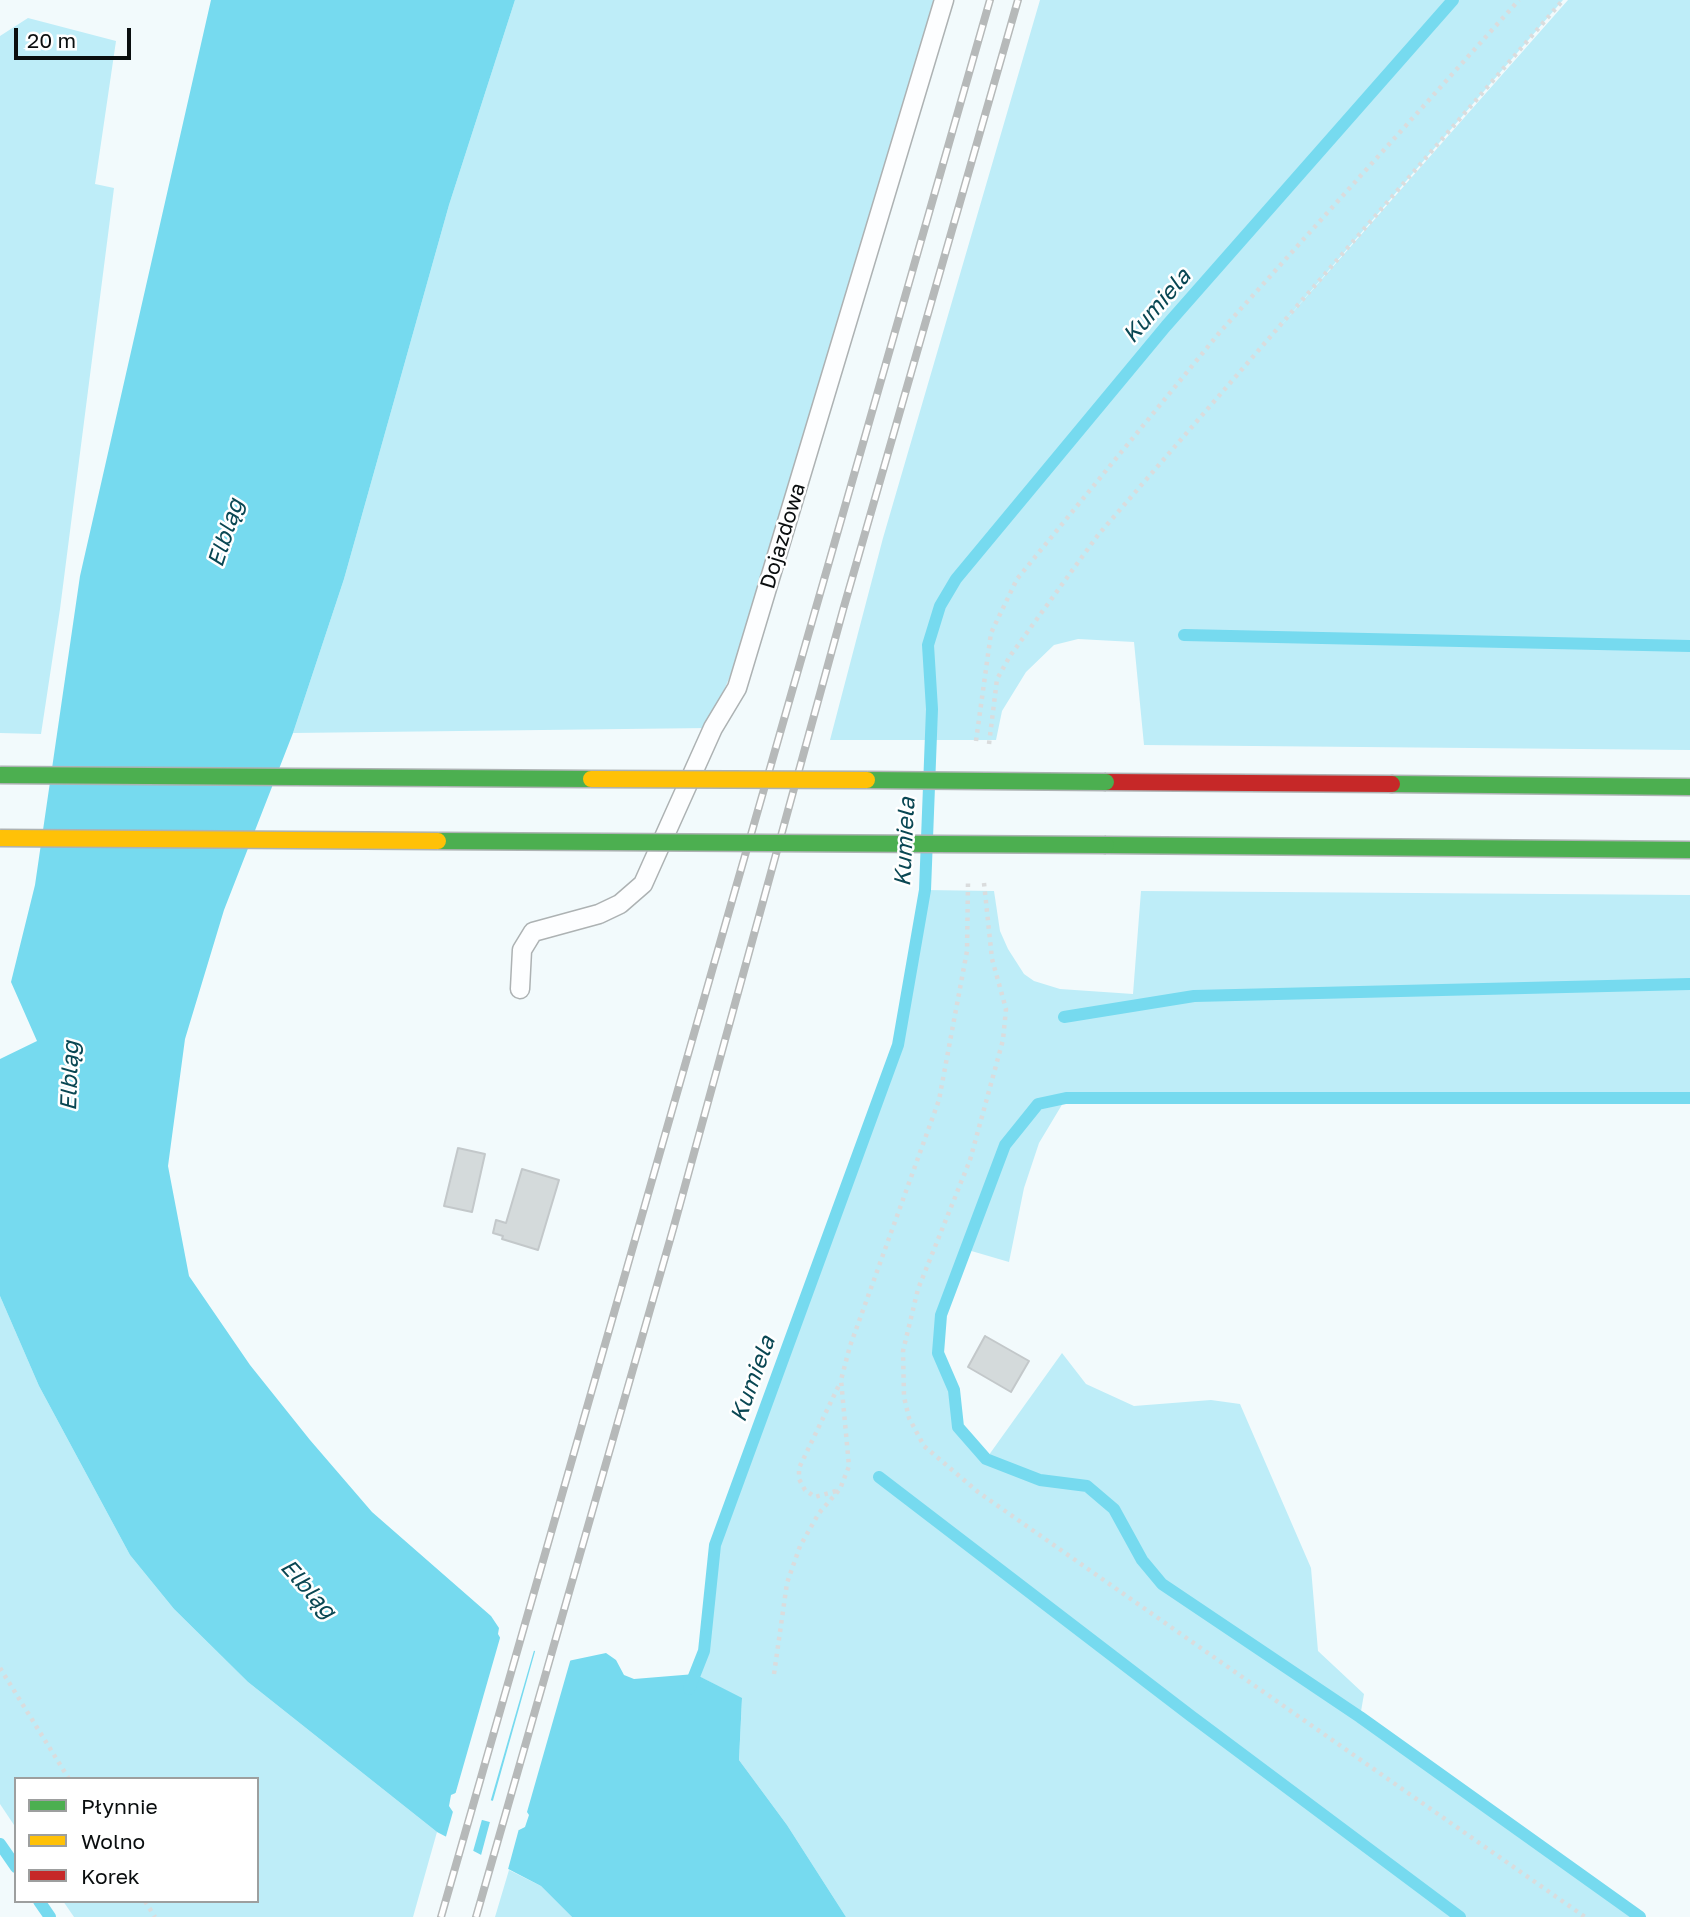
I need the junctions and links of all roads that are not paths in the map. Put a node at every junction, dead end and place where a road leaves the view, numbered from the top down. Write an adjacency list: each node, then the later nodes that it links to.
1 (944, 0): 6 (lane, Dojazdowa)
2 (0, 775): 3 (highway, bridge)
3 (1690, 787)
4 (0, 838): 5 (highway, bridge)
5 (1690, 850)
6 (520, 989)

